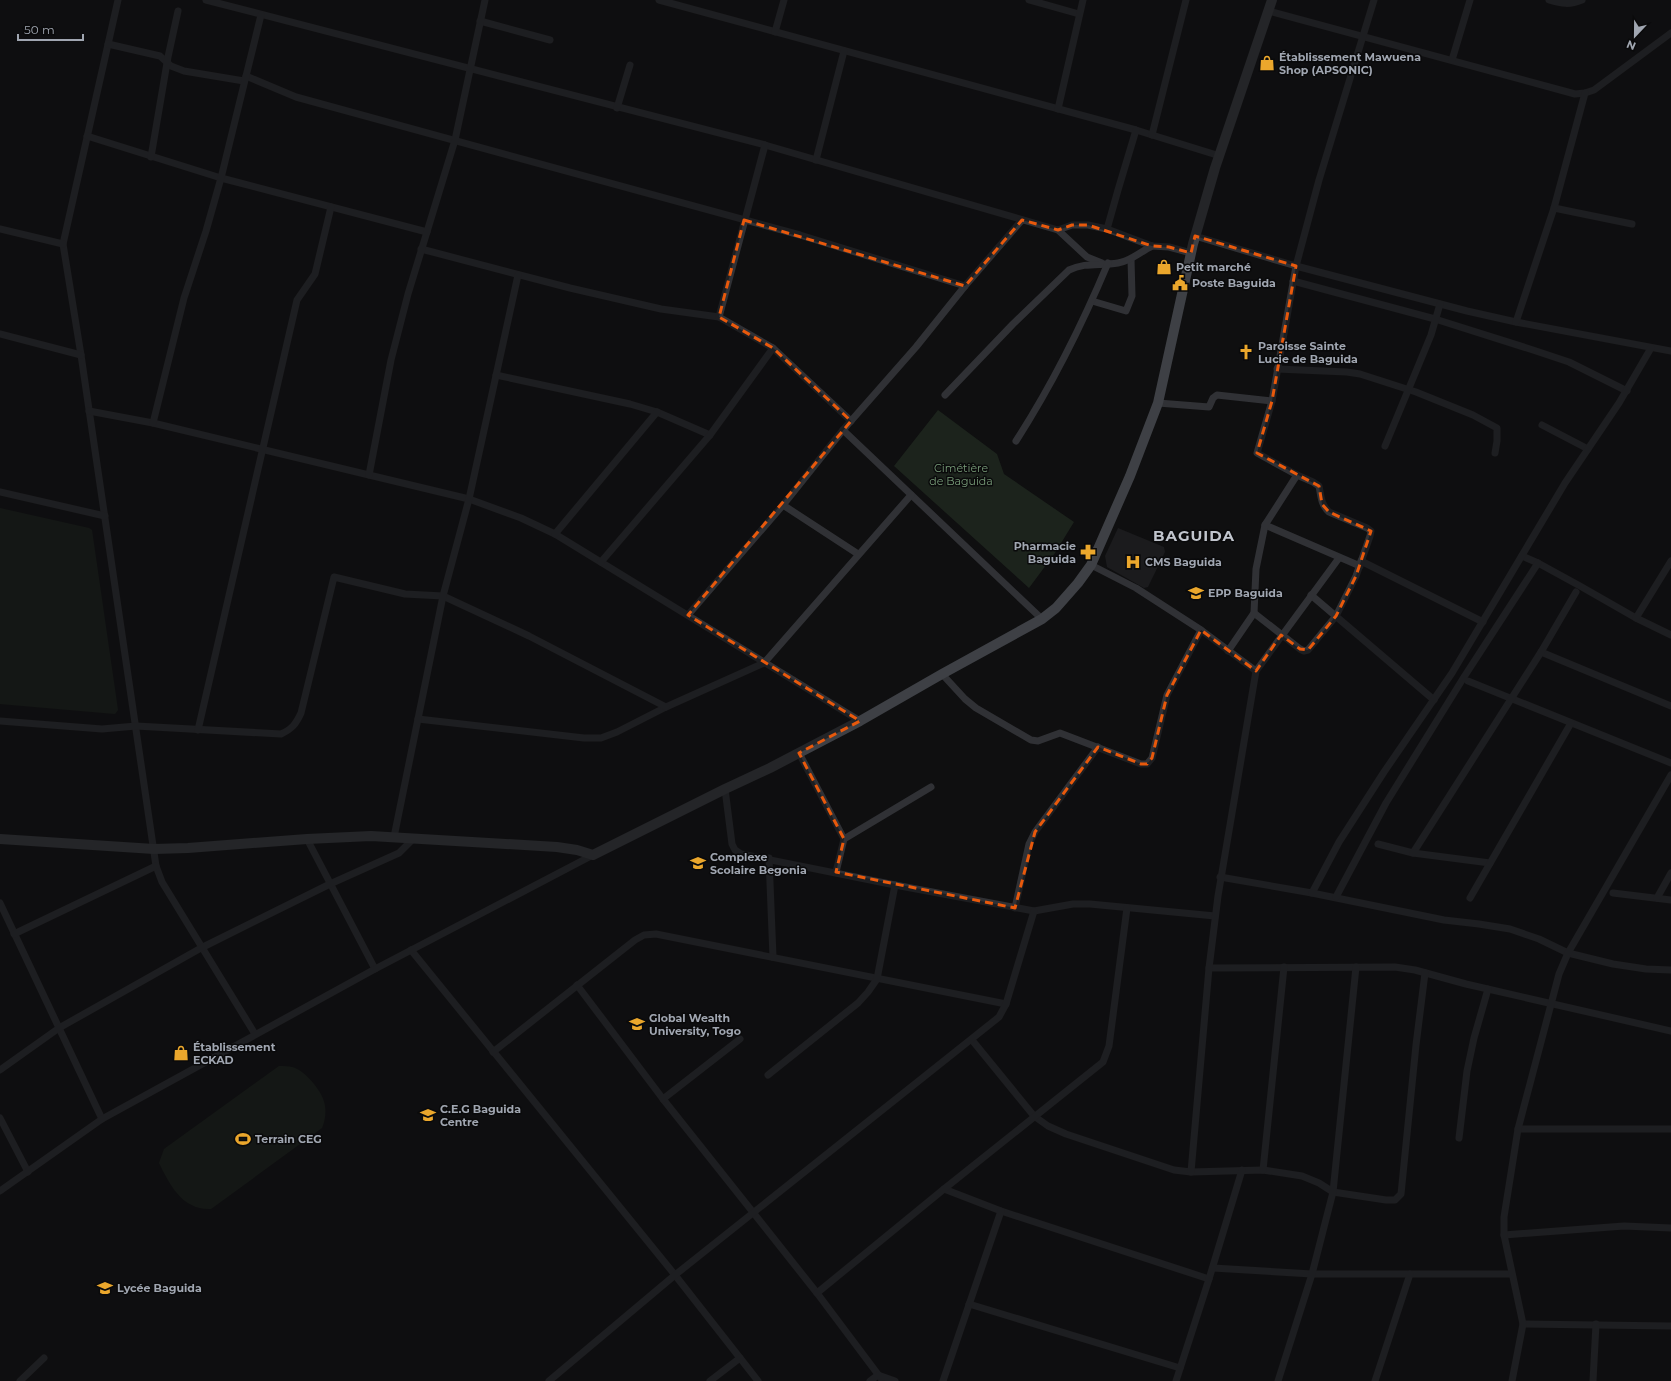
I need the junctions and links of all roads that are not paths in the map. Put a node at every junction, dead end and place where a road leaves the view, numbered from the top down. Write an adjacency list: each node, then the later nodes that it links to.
1 (118, 0): 24 (street)
2 (206, 0): 18 (street)
3 (485, 0): 19 (street)
4 (660, 0): 14 (street)
5 (784, 0): 20 (street)
6 (1029, 0): 17 (street)
7 (1083, 0): 17 (street)
8 (1186, 0): 35 (street)
9 (1272, 0): 15 (street)
10 (1374, 0): 22 (street)
11 (1470, 0): 26 (street)
12 (1549, 0): 13 (street)
13 (1582, 0)
14 (673, 2): 20 (street)
15 (1269, 10): 22 (street); 39 (street)
16 (178, 11): 27 (street)
17 (1079, 14): 33 (street)
18 (261, 15): 29 (street); 30 (street)
19 (480, 21): 23 (street); 29 (street)
20 (775, 32): 25 (street)
21 (1671, 33): 31 (street)
22 (1363, 36): 26 (street); 59 (street)
23 (550, 40)
24 (108, 44): 27 (street); 36 (street)
25 (844, 51): 33 (street); 41 (street)
26 (1452, 60): 31 (street)
27 (167, 63): 30 (street); 40 (street)
28 (630, 65): 32 (street)
29 (470, 68): 32 (street); 37 (street)
30 (245, 78): 37 (street); 42 (street)
31 (1585, 93): 44 (street)
32 (617, 108): 38 (street)
33 (1058, 109): 34 (street)
34 (1136, 130): 35 (street); 49 (street)
35 (1152, 135): 39 (street)
36 (87, 136): 40 (street); 53 (street)
37 (455, 140): 45 (street); 51 (street)
38 (765, 146): 41 (street); 45 (street)
39 (1220, 156): 52 (street)
40 (151, 157): 42 (street)
41 (816, 160): 46 (street)
42 (221, 178): 43 (street); 83 (street)
43 (331, 207): 51 (street); 90 (street)
44 (1554, 208): 47 (street); 67 (street)
45 (744, 220): 62 (street); 65 (street)
46 (1022, 220): 50 (street); 62 (street)
47 (1632, 224)
48 (0, 229): 53 (street)
49 (1108, 229): 50 (street); 54 (street)
50 (1058, 230): 58 (street)
51 (427, 232): 55 (street)
52 (1195, 236): 56 (street); 59 (street)
53 (63, 244): 72 (street)
54 (1152, 246): 56 (street); 57 (street)
55 (421, 249): 60 (street); 92 (street)
56 (1191, 253): 79 (street)
57 (1131, 260): 58 (street); 63 (street)
58 (1105, 263): 63 (street); 77 (street)
59 (1296, 266): 61 (street); 64 (street)
60 (518, 275): 65 (street); 74 (street)
61 (1293, 281): 66 (street); 73 (street)
62 (965, 286): 82 (street)
63 (1092, 301): 87 (street)
64 (1440, 304): 66 (street); 67 (street)
65 (718, 317): 69 (street)
66 (1435, 319): 75 (street); 76 (street)
67 (1516, 322): 70 (street)
68 (0, 334): 72 (street)
69 (773, 348): 82 (street); 86 (street)
70 (1651, 348): 71 (street); 76 (street)
71 (1671, 351)
72 (81, 355): 80 (street)
73 (1277, 369): 75 (street); 78 (street)
74 (496, 375): 81 (street); 96 (street)
75 (1408, 389): 88 (street); 91 (street)
76 (1627, 391): 89 (street)
77 (945, 395)
78 (1272, 401): 79 (street); 93 (street)
79 (1158, 403): 108 (street)
80 (90, 411): 83 (street); 98 (street)
81 (657, 412): 86 (street); 100 (street)
82 (851, 421): 85 (street)
83 (153, 424): 90 (street)
84 (1542, 425): 89 (street)
85 (843, 430): 95 (street); 97 (street)
86 (710, 435): 105 (street)
87 (1016, 441)
88 (1385, 446)
89 (1588, 449): 102 (street)
90 (262, 450): 92 (street); 136 (street)
91 (1496, 453)
92 (369, 475): 96 (street)
93 (1297, 475): 99 (street); 107 (street)
94 (0, 492): 98 (street)
95 (911, 494): 101 (street); 116 (street)
96 (469, 499): 100 (street); 111 (street)
97 (783, 505): 101 (street); 113 (street)
98 (105, 516): 135 (street)
99 (1265, 525): 103 (street); 112 (street)
100 (556, 534): 105 (street)
101 (858, 554): 123 (street)
102 (1522, 556): 106 (street); 117 (street)
103 (1339, 558): 107 (street); 110 (street)
104 (1671, 561): 115 (street)
105 (601, 562): 113 (street)
106 (1538, 563): 115 (street); 162 (street)
107 (1361, 564): 114 (street); 117 (street)
108 (1091, 565): 116 (street); 118 (street)
109 (1576, 592): 122 (street)
110 (1311, 595): 114 (street); 119 (street)
111 (443, 596): 130 (street); 131 (street); 136 (street)
112 (1254, 613): 119 (street); 121 (street)
113 (688, 615): 123 (street)
114 (1336, 616): 119 (street); 128 (street)
115 (1636, 618): 120 (street)
116 (1042, 619): 125 (street)
117 (1483, 622): 128 (street)
118 (1202, 630): 121 (street); 137 (street)
119 (1281, 635): 124 (street)
120 (1671, 635)
121 (1228, 651): 124 (street)
122 (1541, 652): 127 (street); 129 (street)
123 (764, 663): 130 (street); 133 (street)
124 (1256, 671): 157 (street)
125 (942, 674): 133 (street); 137 (street)
126 (1468, 681): 127 (street)
127 (1512, 698): 134 (street); 150 (street)
128 (1434, 700): 160 (street)
129 (1671, 706)
130 (666, 707): 131 (street)
131 (418, 719): 143 (street)
132 (0, 721): 135 (street)
133 (860, 721): 138 (street)
134 (1571, 722): 139 (street); 153 (street)
135 (136, 726): 136 (street); 149 (street)
136 (198, 730)
137 (1098, 747): 167 (street)
138 (799, 753): 142 (street); 147 (street)
139 (1671, 763)
140 (1671, 775): 174 (street)
141 (931, 787): 147 (street)
142 (725, 789): 151 (street); 152 (street)
143 (394, 837): 144 (street); 146 (street)
144 (414, 838): 151 (street); 158 (street)
145 (0, 839): 149 (street)
146 (307, 839): 149 (street); 158 (street)
147 (844, 839): 155 (street)
148 (1378, 844): 150 (street)
149 (154, 849): 154 (street)
150 (1413, 853): 153 (street)
151 (593, 855): 173 (street)
152 (769, 858): 155 (street); 175 (street)
153 (1490, 863): 163 (street)
154 (156, 866): 171 (street); 172 (street)
155 (836, 872): 159 (street)
156 (1671, 873): 164 (street)
157 (1220, 877): 160 (street); 170 (street)
158 (330, 884): 172 (street); 179 (street)
159 (895, 885): 167 (street); 182 (street)
160 (1312, 893): 162 (street)
161 (1613, 893): 164 (street)
162 (1336, 897): 174 (street)
163 (1470, 898)
164 (1657, 898): 165 (street)
165 (1671, 900)
166 (0, 903): 171 (street)
167 (1015, 908): 169 (street)
168 (1126, 908): 169 (street); 170 (street); 196 (street)
169 (1034, 911): 186 (street)
170 (1215, 916): 177 (street)
171 (14, 934): 187 (street)
172 (201, 948): 187 (street); 189 (street)
173 (411, 950): 179 (street); 192 (street)
174 (1568, 953): 180 (street); 185 (street)
175 (773, 957): 182 (street); 183 (street)
176 (1356, 967): 178 (street); 181 (street); 208 (street)
177 (1209, 968): 178 (street); 205 (street)
178 (1284, 968): 203 (street)
179 (375, 969): 189 (street)
180 (1671, 970)
181 (1426, 973): 184 (street); 208 (street)
182 (877, 979): 186 (street); 194 (street)
183 (577, 985): 192 (street); 195 (street)
184 (1488, 989): 185 (street); 201 (street)
185 (1552, 1003): 188 (street); 199 (street)
186 (1006, 1004): 191 (street)
187 (59, 1028): 193 (street); 198 (street)
188 (1671, 1031)
189 (255, 1034): 198 (street)
190 (740, 1039): 195 (street)
191 (972, 1040): 196 (street); 210 (street)
192 (493, 1052): 217 (street)
193 (0, 1070)
194 (768, 1075)
195 (663, 1099): 210 (street)
196 (1034, 1116): 205 (street); 206 (street)
197 (0, 1118): 204 (street)
198 (102, 1119): 204 (street)
199 (1518, 1129): 200 (street); 212 (street)
200 (1671, 1129)
201 (1459, 1138)
202 (1242, 1170): 203 (street); 205 (street); 213 (street)
203 (1263, 1170): 208 (street)
204 (28, 1172): 207 (street)
205 (1191, 1172)
206 (944, 1189): 209 (street); 219 (street)
207 (0, 1191)
208 (1333, 1192): 214 (street)
209 (1002, 1211): 218 (street); 220 (street)
210 (753, 1212): 217 (street); 219 (street)
211 (1671, 1228): 212 (street)
212 (1504, 1234): 216 (street)
213 (1213, 1268): 214 (street); 218 (street)
214 (1312, 1274): 215 (street); 236 (street)
215 (1410, 1274): 216 (street); 237 (street)
216 (1512, 1274): 221 (street)
217 (675, 1275): 225 (street); 229 (street)
218 (1209, 1279): 226 (street)
219 (817, 1293): 227 (street)
220 (969, 1304): 226 (street); 234 (street)
221 (1523, 1324): 222 (street); 238 (street)
222 (1596, 1324): 223 (street); 239 (street)
223 (1671, 1326)
224 (44, 1358): 228 (street)
225 (740, 1358): 230 (street); 231 (street)
226 (1180, 1368): 235 (street)
227 (880, 1378): 232 (street); 233 (street)
228 (20, 1381)
229 (549, 1381)
230 (710, 1381)
231 (758, 1381)
232 (870, 1381)
233 (895, 1381)
234 (943, 1381)
235 (1176, 1381)
236 (1278, 1381)
237 (1375, 1381)
238 (1512, 1381)
239 (1593, 1381)

